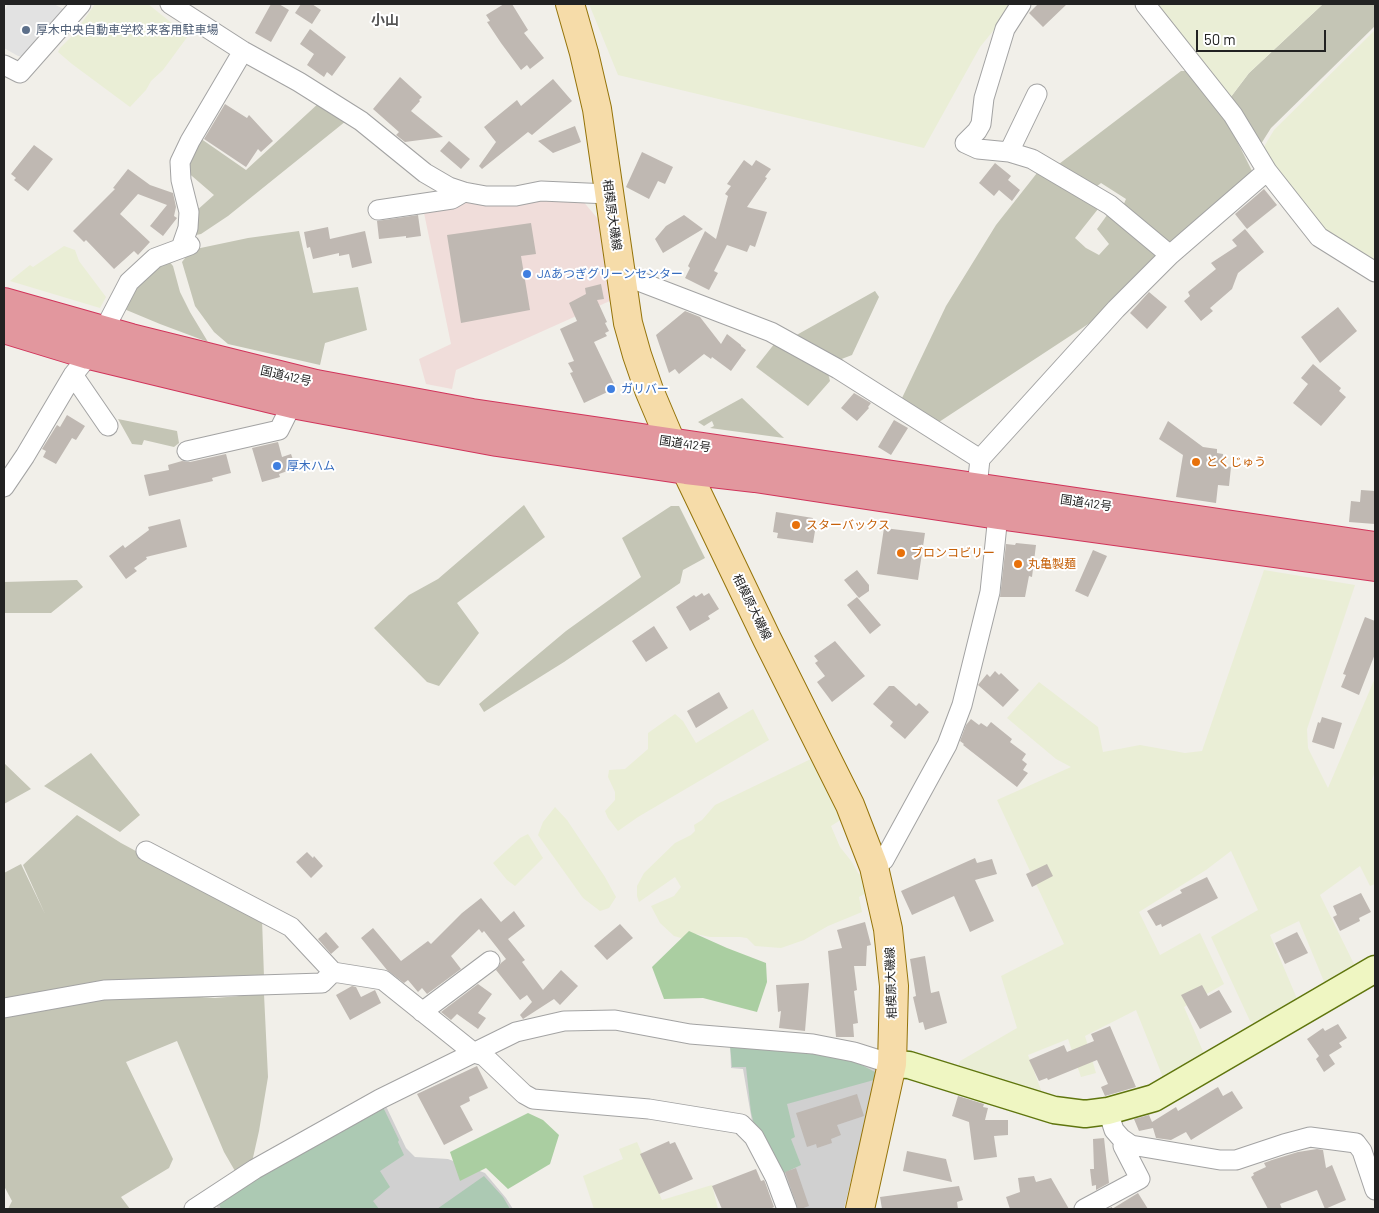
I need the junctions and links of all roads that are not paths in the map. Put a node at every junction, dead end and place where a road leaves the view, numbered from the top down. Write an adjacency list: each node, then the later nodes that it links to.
1 (170, 4): 6 (street)
2 (570, 4): 12 (main road, 相模原大磯線)
3 (1022, 4): 9 (street)
4 (1145, 4): 10 (street)
5 (78, 5): 7 (street)
6 (243, 51): 11 (street); 19 (street)
7 (4, 65)
8 (1038, 94): 9 (street)
9 (1009, 152): 14 (street)
10 (1267, 171): 14 (street); 15 (street)
11 (464, 192): 12 (street); 13 (street)
12 (609, 194): 16 (main road, 相模原大磯線)
13 (378, 210)
14 (1170, 255): 25 (street)
15 (1375, 272)
16 (620, 274): 23 (main road, 相模原大磯線); 25 (street)
17 (4, 302): 19 (highway, 国道412号)
18 (4, 329): 20 (highway, 国道412号)
19 (104, 330): 20 (street); 23 (highway, 国道412号)
20 (81, 365): 21 (highway, 国道412号); 22 (street); 27 (street)
21 (292, 404): 24 (street); 26 (highway, 国道412号)
22 (108, 426)
23 (671, 442): 26 (main road, 相模原大磯線); 28 (highway, 国道412号)
24 (188, 451)
25 (980, 458): 28 (street)
26 (686, 470): 29 (highway, 国道412号); 33 (main road, 相模原大磯線)
27 (4, 487)
28 (978, 487): 30 (highway, 国道412号)
29 (998, 515): 31 (highway, 国道412号); 33 (street)
30 (1375, 546)
31 (1375, 567)
32 (146, 851): 36 (street)
33 (874, 867): 40 (main road, 相模原大磯線)
34 (490, 960): 38 (street)
35 (1375, 969): 41 (street)
36 (333, 972): 37 (street); 38 (street)
37 (4, 1008)
38 (422, 1012): 39 (street)
39 (474, 1053): 40 (street); 44 (street); 45 (street)
40 (892, 1064): 41 (street); 46 (main road, 相模原大磯線)
41 (1108, 1111): 42 (street)
42 (1124, 1141): 43 (street); 47 (street)
43 (1375, 1190)
44 (194, 1209)
45 (787, 1209)
46 (860, 1209)
47 (1084, 1209)

